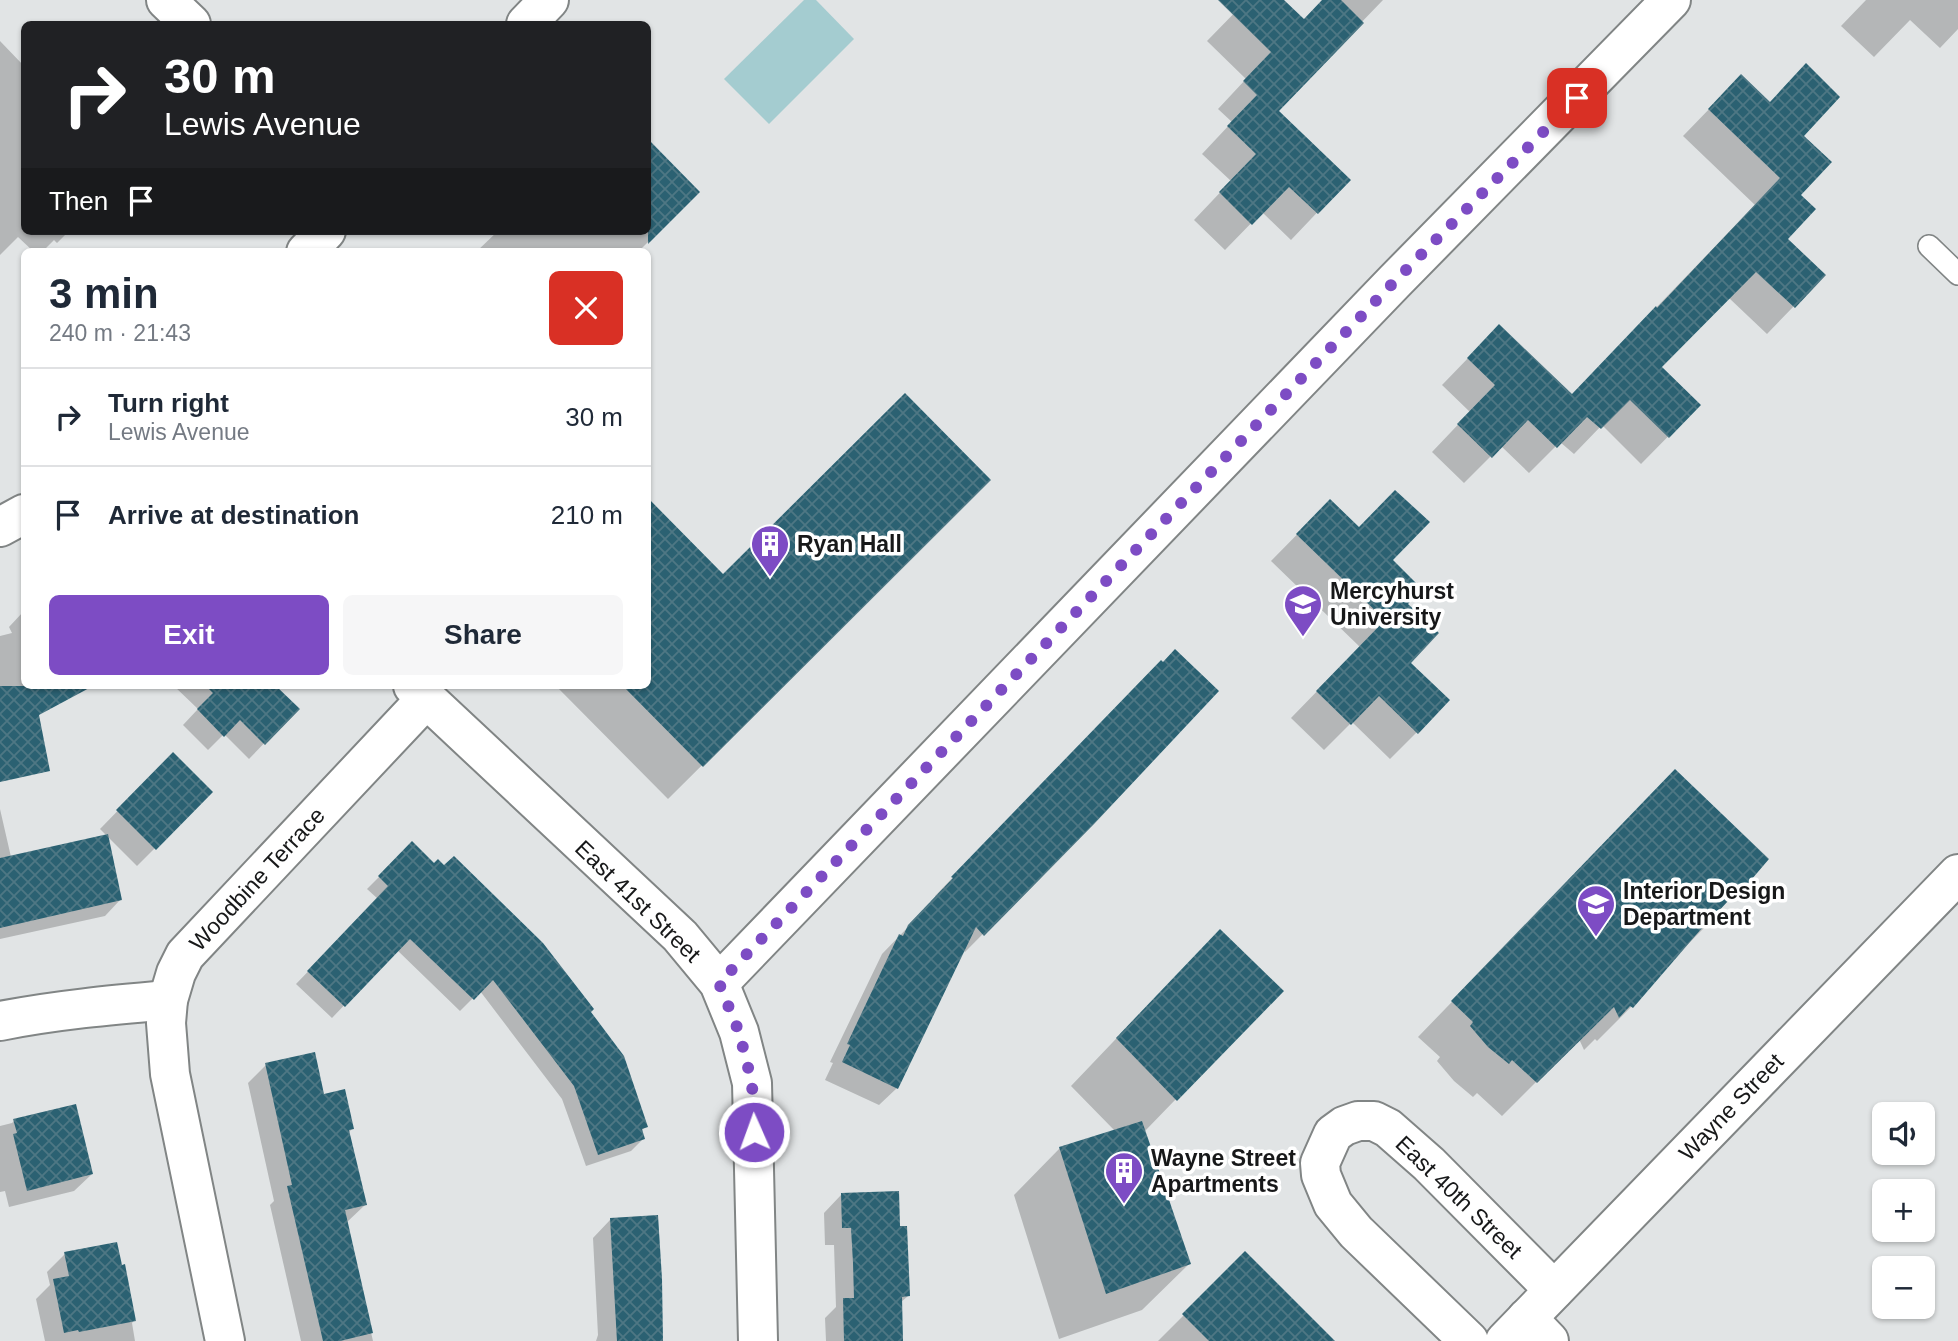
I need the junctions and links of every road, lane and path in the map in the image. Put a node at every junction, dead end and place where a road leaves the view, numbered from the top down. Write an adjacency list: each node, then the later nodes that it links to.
1 (166, 0): 4 (street)
2 (549, 0): 5 (street)
3 (1671, 0): 14 (street)
4 (188, 21)
5 (529, 21)
6 (322, 235): 8 (street)
7 (1929, 246): 9 (lane)
8 (310, 248)
9 (1958, 274)
10 (21, 516): 11 (street)
11 (0, 527)
12 (420, 693): 14 (street, East 41st Street); 15 (street, Woodbine Terrace)
13 (1958, 874): 17 (street, Wayne Street)
14 (719, 983): 20 (street, East 41st Street)
15 (168, 1000): 16 (street); 19 (street, Woodbine Terrace)
16 (0, 1021)
17 (1554, 1290): 18 (street, Wayne Street); 21 (street, East 40th Street)
18 (1527, 1333)
19 (225, 1341)
20 (758, 1341)
21 (1468, 1341)

